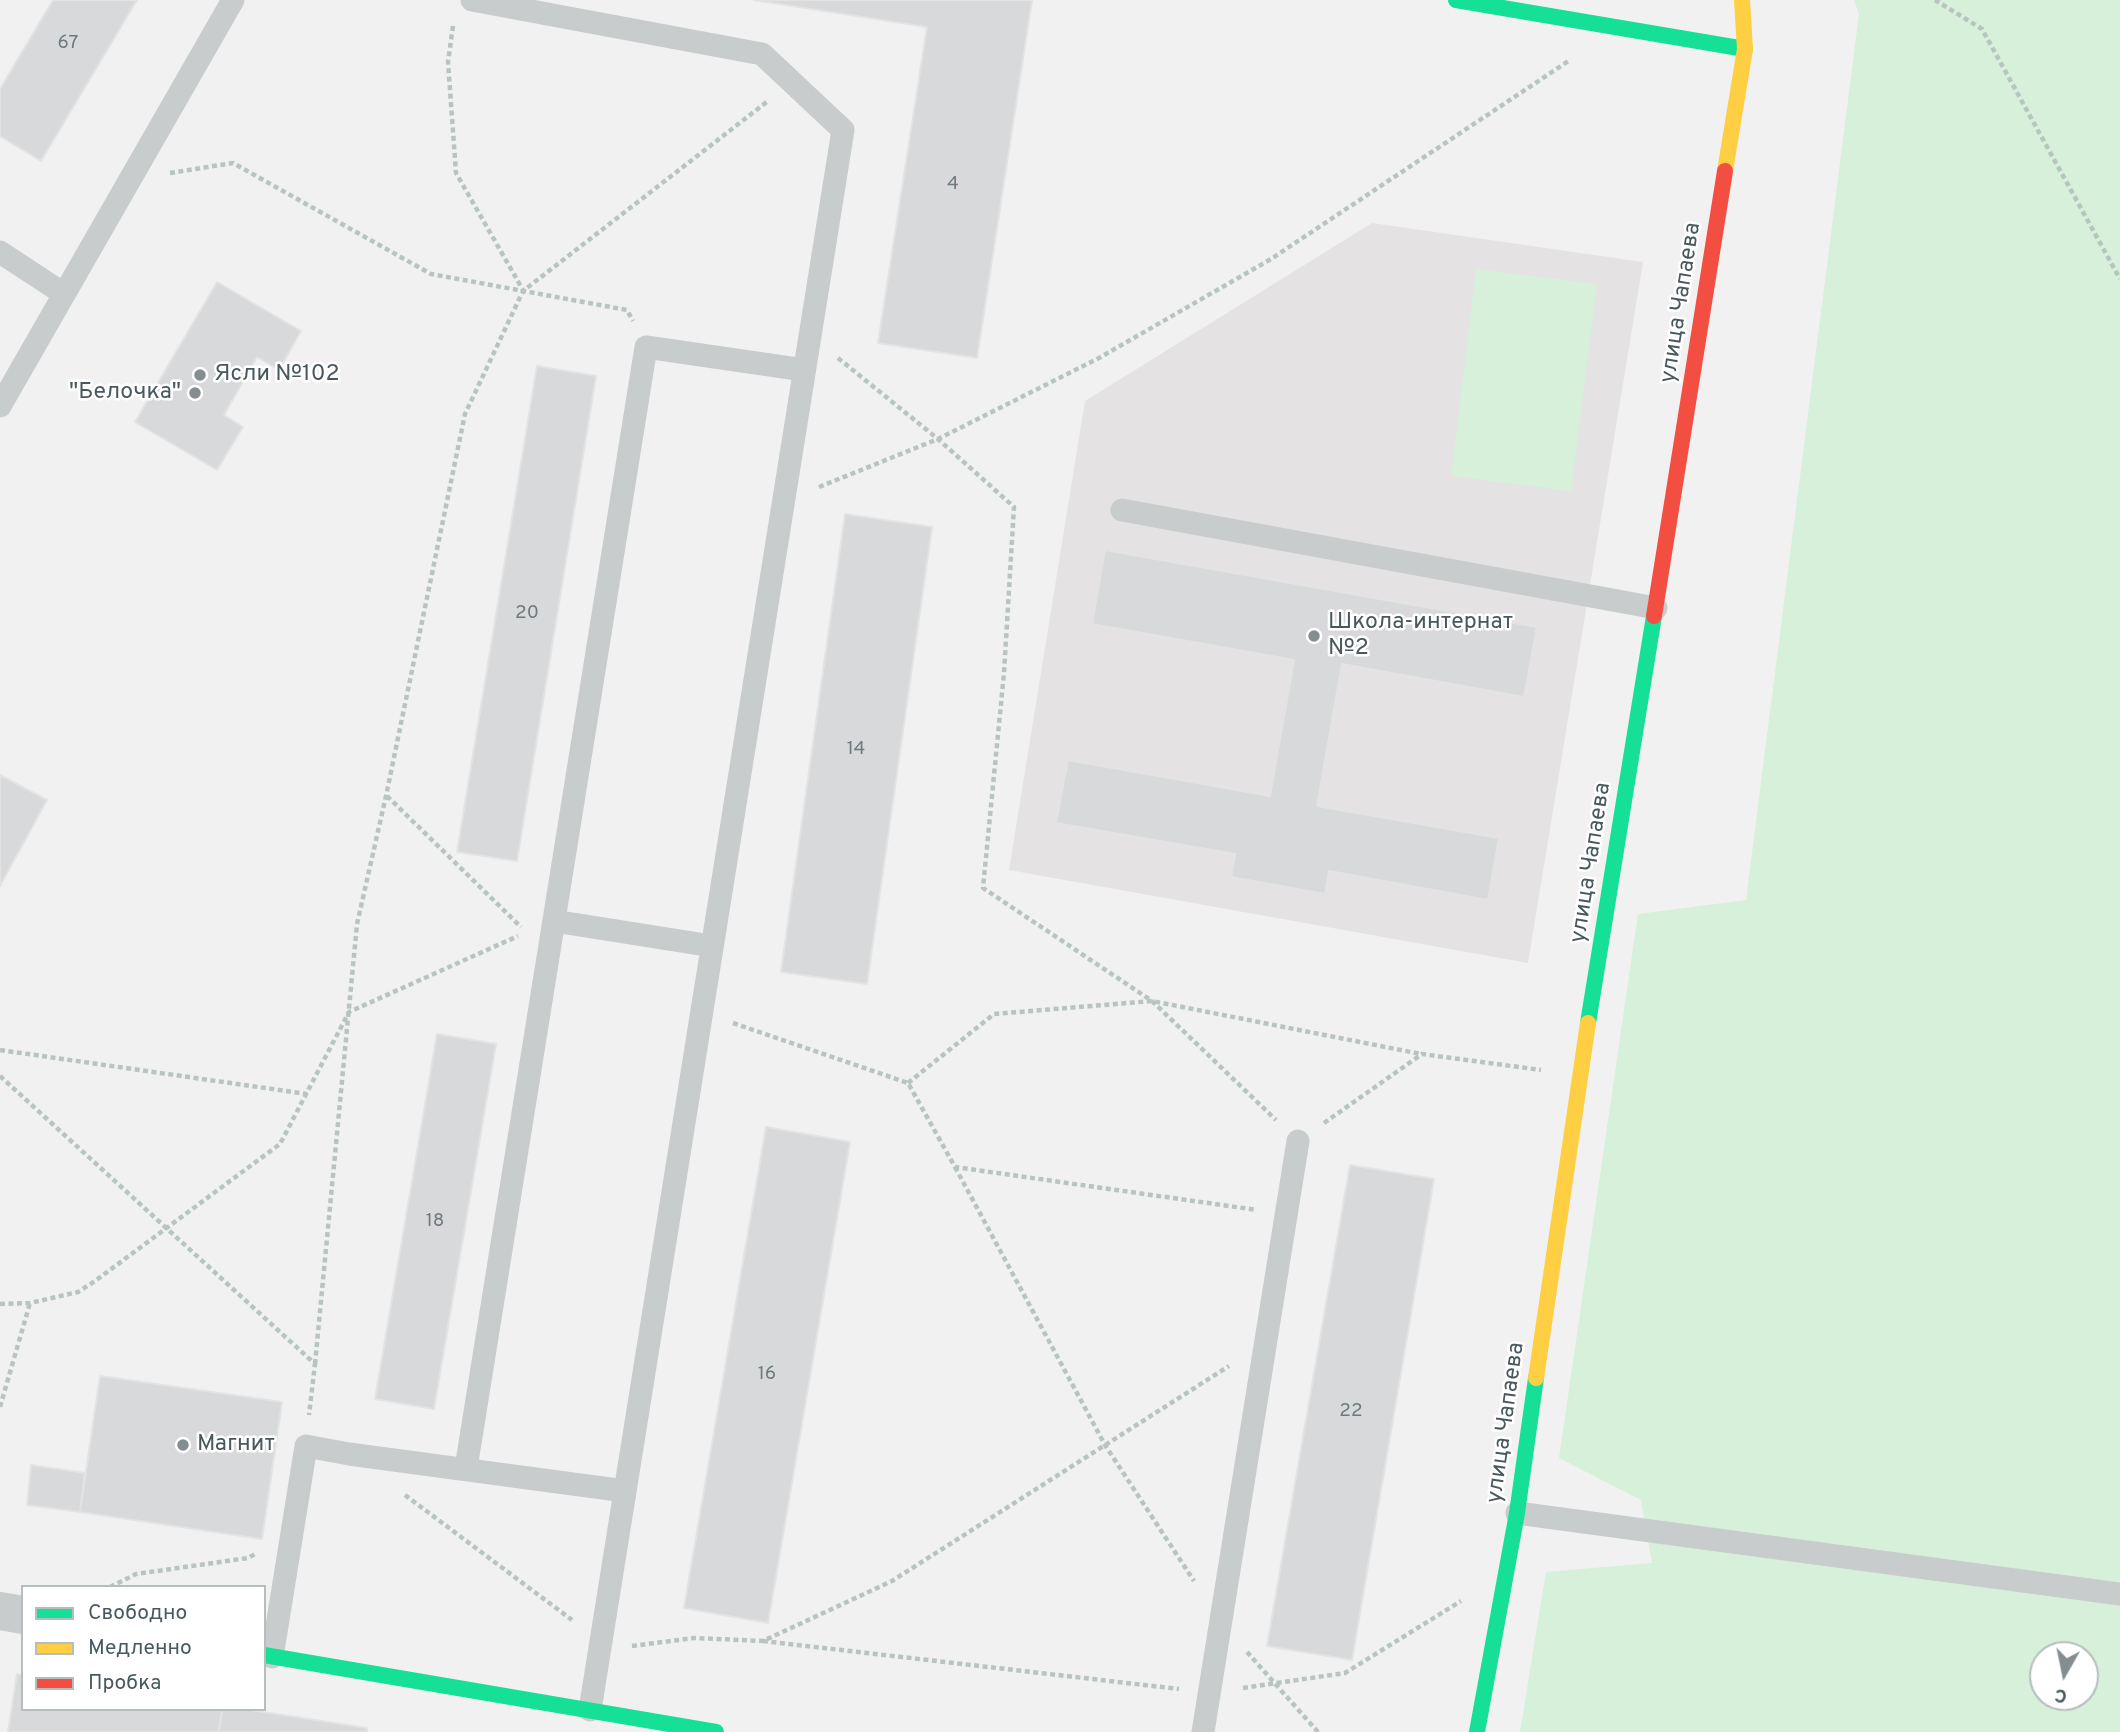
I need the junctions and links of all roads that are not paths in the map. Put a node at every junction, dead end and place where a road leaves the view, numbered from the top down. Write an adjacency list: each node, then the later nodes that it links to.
1 (233, 0): 7 (lane)
2 (472, 0): 8 (lane)
3 (1456, 0): 5 (street)
4 (1742, 0): 5 (street, улица Чапаева)
5 (1745, 49): 11 (street, улица Чапаева)
6 (0, 252): 7 (lane)
7 (64, 294): 9 (lane)
8 (804, 370): 12 (lane); 13 (lane)
9 (0, 406)
10 (1122, 510): 11 (lane)
11 (1656, 608): 17 (street, улица Чапаева)
12 (554, 921): 13 (lane); 15 (lane)
13 (712, 946): 16 (lane)
14 (1298, 1141): 22 (lane)
15 (467, 1468): 16 (lane); 19 (lane)
16 (625, 1491): 20 (lane)
17 (1517, 1513): 18 (lane); 23 (street, улица Чапаева)
18 (2120, 1594)
19 (268, 1656): 20 (street)
20 (590, 1710): 21 (street)
21 (716, 1732)
22 (1203, 1732)
23 (1477, 1732)

